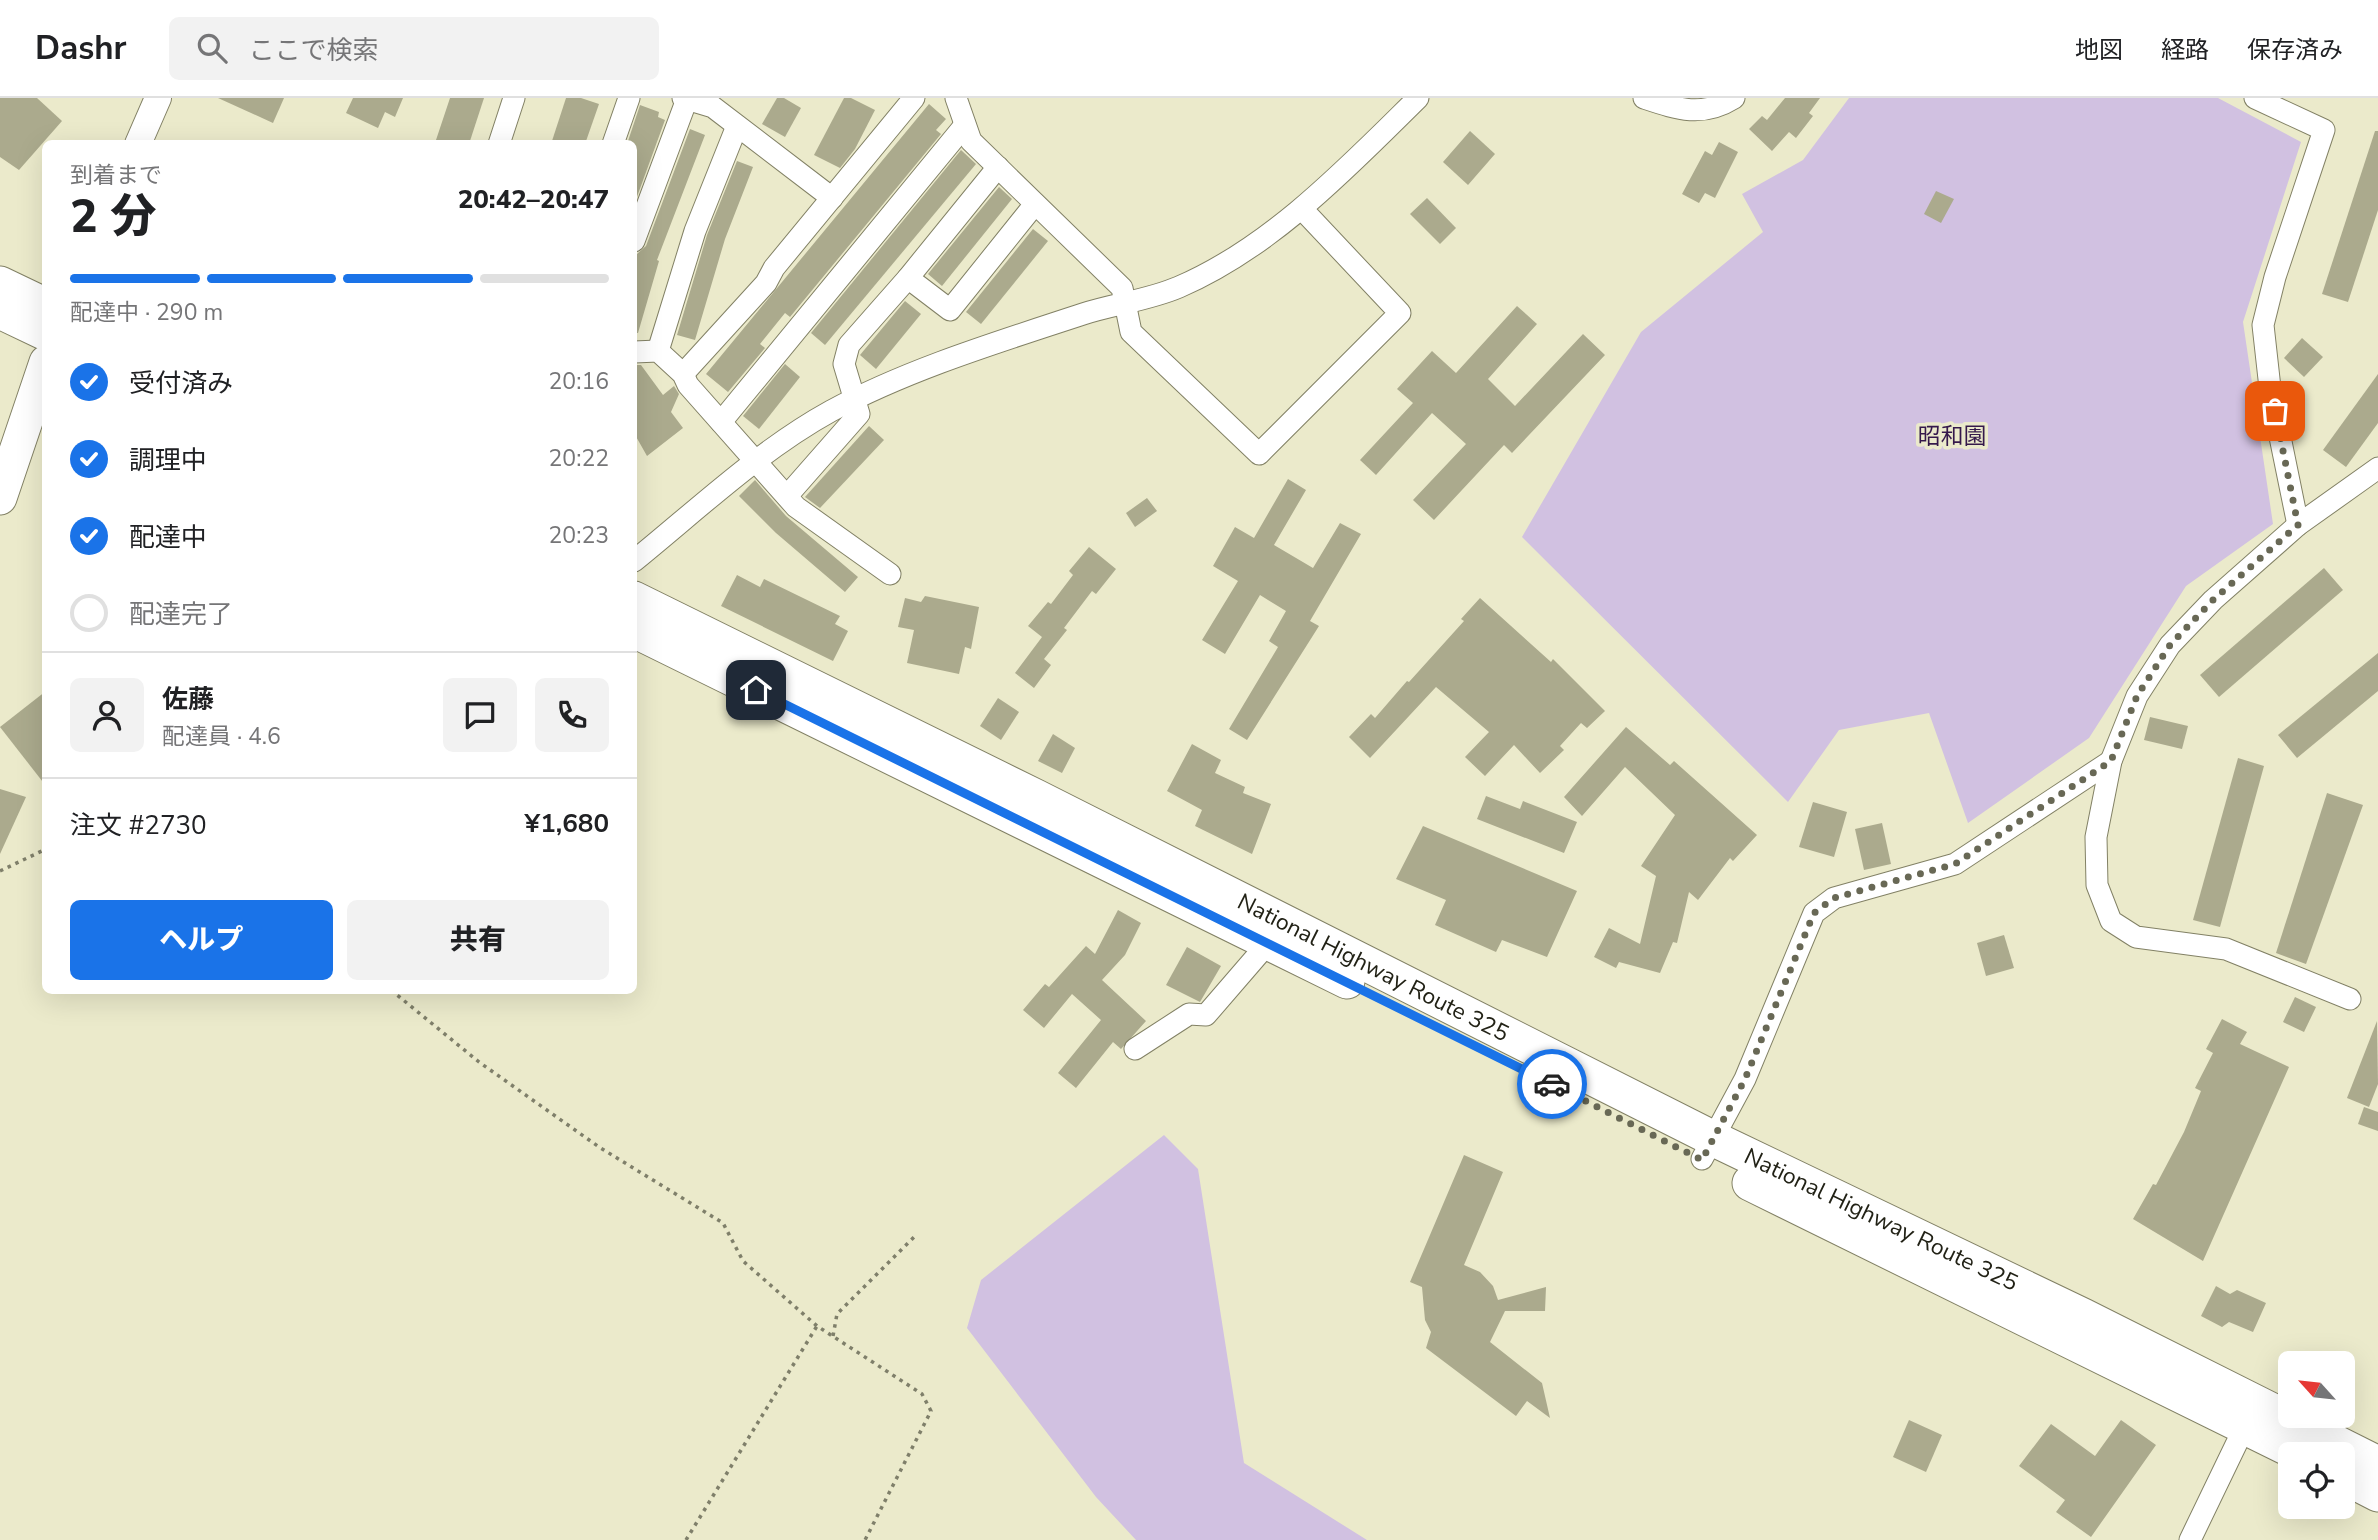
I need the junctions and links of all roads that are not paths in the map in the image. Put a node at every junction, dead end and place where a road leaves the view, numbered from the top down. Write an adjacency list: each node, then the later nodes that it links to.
1 (158, 98): 13 (street)
2 (514, 98): 14 (street)
3 (629, 98): 15 (street)
4 (914, 98): 17 (street)
5 (956, 98): 11 (street)
6 (1418, 98): 19 (street)
7 (1644, 98): 8 (street)
8 (1734, 98)
9 (2255, 98): 37 (street)
10 (685, 99): 12 (street); 20 (street)
11 (965, 125): 16 (street); 32 (street)
12 (737, 126): 17 (street); 27 (street)
13 (140, 140)
14 (500, 140)
15 (614, 140)
16 (998, 167): 18 (street); 21 (street)
17 (832, 198): 30 (street)
18 (1035, 204): 21 (street); 23 (street)
19 (1302, 209): 23 (street); 23 (street)
20 (637, 233)
21 (908, 278): 31 (street)
22 (0, 284): 24 (highway)
23 (1124, 302): 31 (street)
24 (42, 304)
25 (0, 311): 26 (highway)
26 (42, 331)
27 (658, 351): 28 (street); 30 (street)
28 (637, 352)
29 (42, 374): 36 (main road)
30 (683, 374): 32 (street)
31 (853, 401): 33 (street); 35 (street)
32 (721, 422): 33 (street)
33 (757, 463): 35 (street); 38 (street)
34 (2378, 468): 37 (street)
35 (787, 496): 39 (street)
36 (0, 498)
37 (2298, 525): 42 (street)
38 (637, 559)
39 (890, 574)
40 (637, 600): 46 (highway, National Highway Route 325)
41 (637, 631): 43 (highway, National Highway Route 325)
42 (2111, 761): 44 (street); 46 (street)
43 (1269, 942): 45 (street); 46 (highway, National Highway Route 325)
44 (2350, 999)
45 (1135, 1049)
46 (1708, 1149): 47 (highway, National Highway Route 325); 49 (highway, National Highway Route 325)
47 (2245, 1426): 48 (highway, National Highway Route 325); 50 (street)
48 (2278, 1443)
49 (2367, 1476)
50 (2190, 1540)

